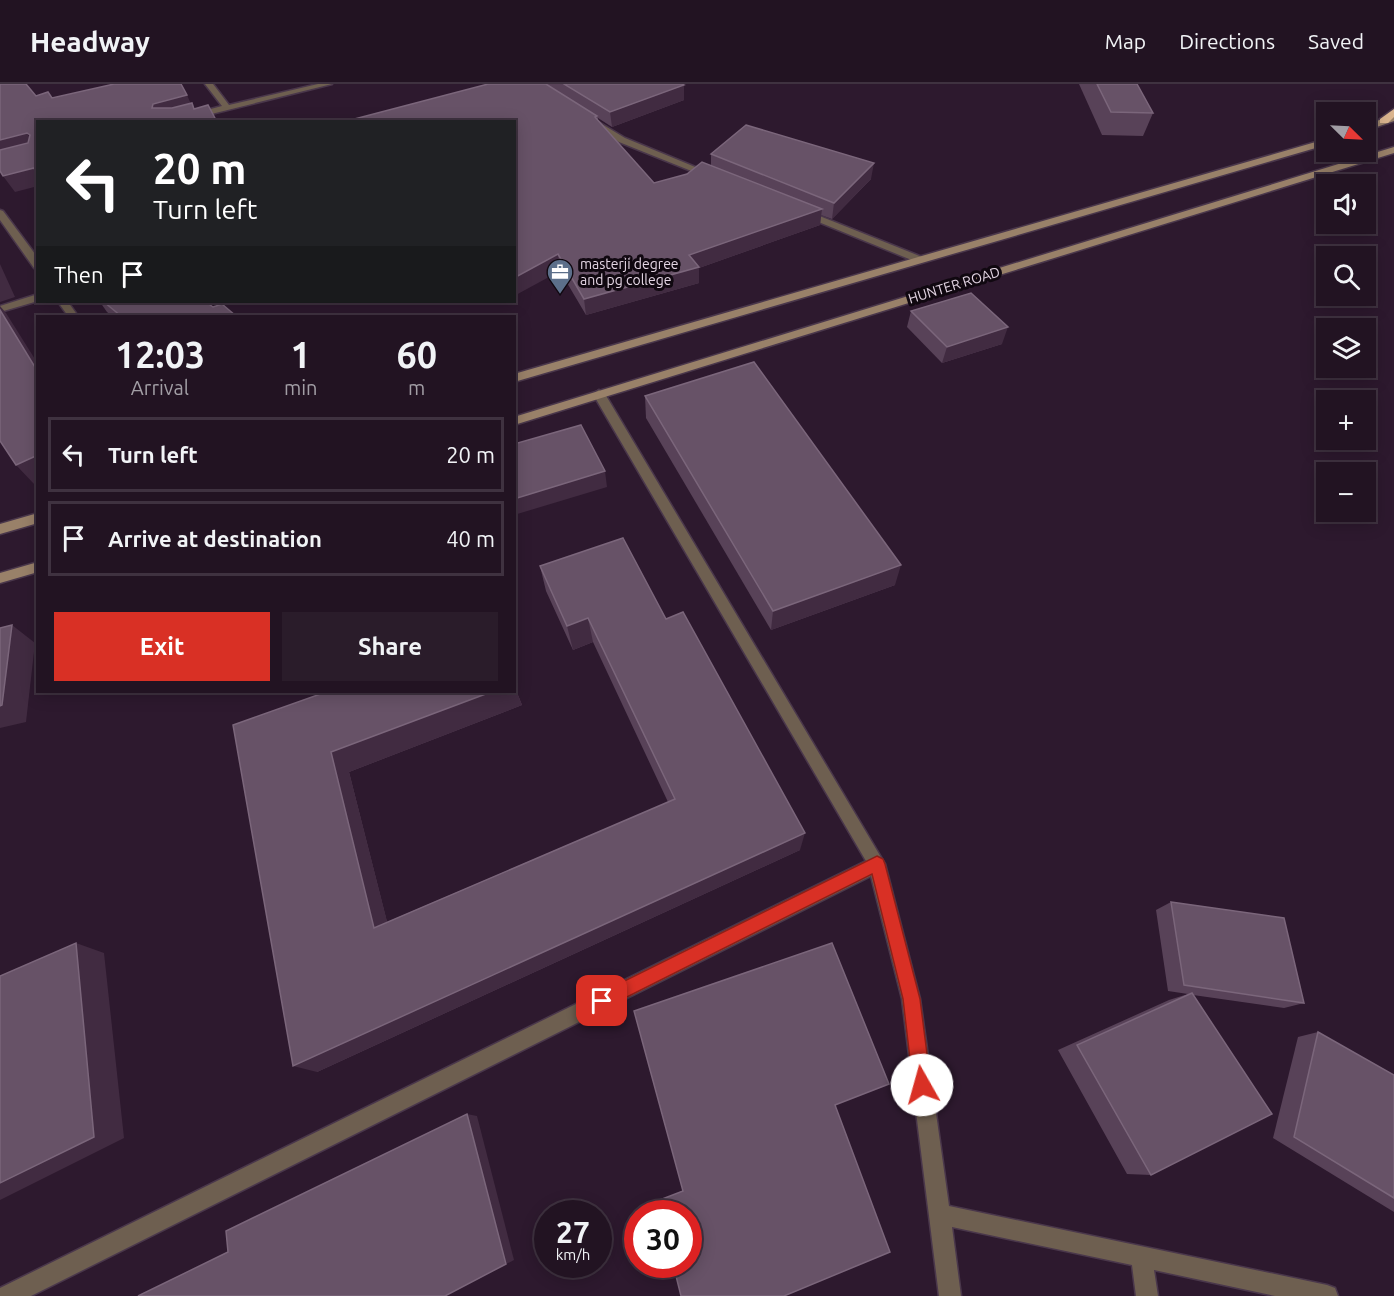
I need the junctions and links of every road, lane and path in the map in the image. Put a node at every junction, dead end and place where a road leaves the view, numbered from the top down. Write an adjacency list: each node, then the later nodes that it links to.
1 (208, 84): 3 (street)
2 (328, 84): 3 (street)
3 (226, 106): 6 (street)
4 (1394, 112): 7 (highway)
5 (582, 115): 10 (street)
6 (174, 120)
7 (1389, 120)
8 (1316, 145): 13 (main road)
9 (1394, 150): 18 (main road, HUNTER ROAD)
10 (721, 180)
11 (787, 206): 13 (street)
12 (0, 213): 14 (street)
13 (918, 259): 17 (main road)
14 (36, 263)
15 (36, 298): 16 (street)
16 (0, 309)
17 (516, 377)
18 (599, 394): 19 (main road, HUNTER ROAD); 24 (street)
19 (516, 420)
20 (36, 519): 21 (main road)
21 (0, 529)
22 (36, 568): 23 (main road)
23 (0, 578)
24 (877, 864): 25 (street); 27 (street)
25 (939, 1214): 26 (street); 28 (street)
26 (1141, 1256): 29 (street); 30 (street)
27 (8, 1296)
28 (950, 1296)
29 (1147, 1296)
30 (1327, 1296)

